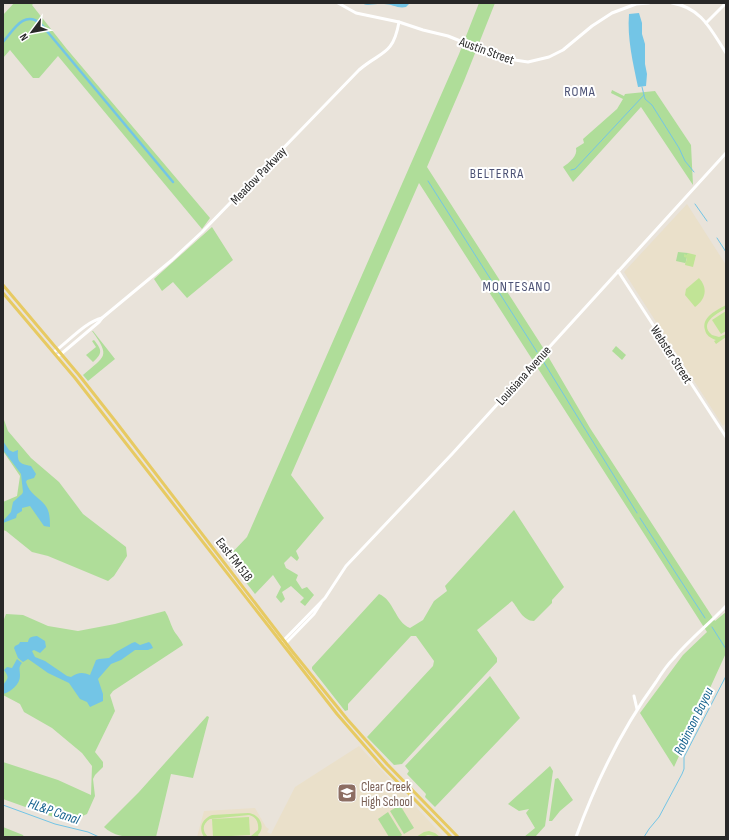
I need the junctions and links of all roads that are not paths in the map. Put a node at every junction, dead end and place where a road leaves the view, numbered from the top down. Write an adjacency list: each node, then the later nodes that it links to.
1 (338, 3): 5 (street, Austin Street)
2 (649, 3): 5 (street, Austin Street)
3 (672, 3): 6 (street)
4 (726, 3): 6 (street)
5 (399, 22): 12 (street, Meadow Parkway)
6 (706, 23): 7 (street)
7 (726, 53)
8 (726, 152): 9 (street, Louisiana Avenue)
9 (618, 271): 17 (street, Webster Street); 20 (street, Louisiana Avenue)
10 (3, 286): 13 (main road, East FM 518)
11 (3, 293): 14 (main road, East FM 518)
12 (102, 318): 13 (street, Meadow Parkway); 15 (street, Meadow Parkway)
13 (58, 350): 14 (street, Meadow Parkway); 15 (main road, East FM 518)
14 (54, 352): 16 (main road, East FM 518)
15 (61, 354): 16 (street, Meadow Parkway); 19 (main road, East FM 518)
16 (57, 356): 19 (main road, East FM 518)
17 (726, 437)
18 (726, 606): 24 (street)
19 (257, 608): 20 (main road, East FM 518)
20 (284, 643): 21 (main road, East FM 518); 22 (main road, East FM 518)
21 (314, 678): 22 (main road); 25 (main road, East FM 518)
22 (310, 680): 26 (main road, East FM 518)
23 (634, 696): 24 (street)
24 (637, 709): 37 (street)
25 (340, 711): 26 (main road); 27 (main road, East FM 518)
26 (337, 714): 28 (main road, East FM 518)
27 (369, 744): 28 (main road); 29 (main road, East FM 518)
28 (366, 747): 30 (main road, East FM 518)
29 (387, 764): 30 (main road); 31 (main road, East FM 518)
30 (384, 767): 32 (main road, East FM 518)
31 (411, 788): 32 (main road); 33 (main road, East FM 518)
32 (408, 792): 34 (main road, East FM 518)
33 (447, 825): 34 (main road); 36 (main road, East FM 518)
34 (444, 829): 35 (main road, East FM 518)
35 (451, 837)
36 (458, 837)
37 (576, 837)

